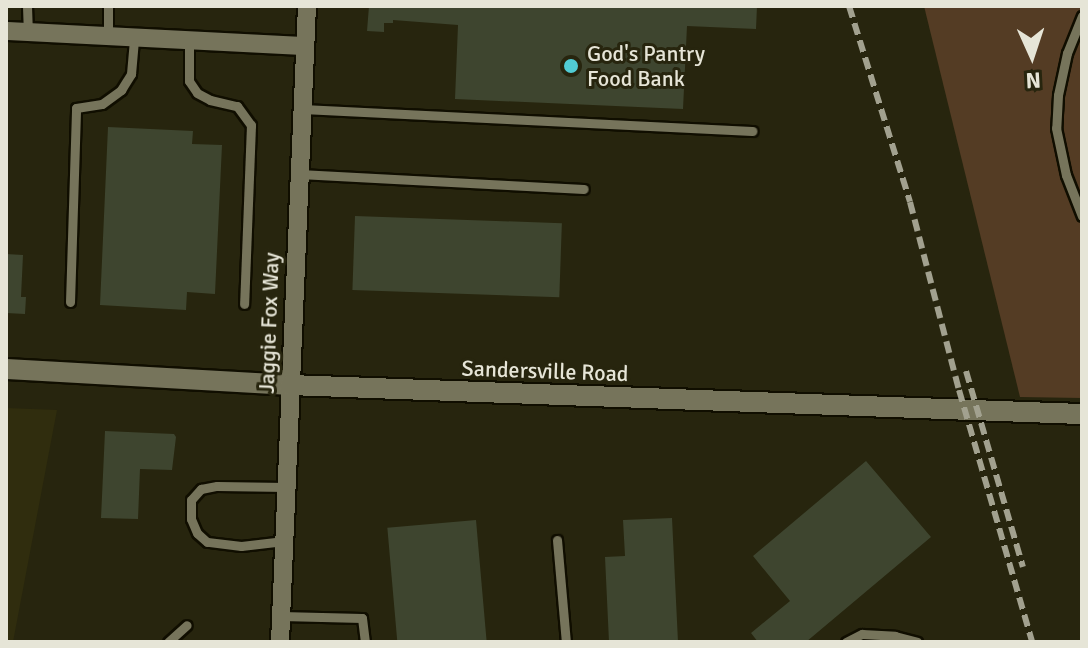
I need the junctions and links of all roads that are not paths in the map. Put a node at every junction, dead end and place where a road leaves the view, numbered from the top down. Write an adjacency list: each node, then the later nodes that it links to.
1 (27, 6): 6 (lane)
2 (108, 6): 7 (lane)
3 (307, 6): 10 (street, Jaggie Fox Way)
4 (1082, 16): 15 (lane)
5 (6, 31): 6 (street)
6 (28, 32): 7 (street)
7 (108, 36): 8 (street)
8 (134, 37): 9 (street); 16 (lane)
9 (189, 40): 10 (street); 17 (lane)
10 (304, 46): 11 (street, Jaggie Fox Way)
11 (302, 109): 12 (lane); 13 (street, Jaggie Fox Way)
12 (752, 131)
13 (299, 174): 14 (lane); 19 (street, Jaggie Fox Way)
14 (584, 189)
15 (1082, 216)
16 (70, 302)
17 (244, 304)
18 (6, 369): 19 (street, Sandersville Road)
19 (290, 385): 20 (street, Sandersville Road); 21 (street, Jaggie Fox Way)
20 (1082, 414)
21 (286, 487): 23 (street, Jaggie Fox Way); 23 (lane)
22 (557, 540): 29 (lane)
23 (284, 541): 24 (street, Jaggie Fox Way)
24 (281, 616): 27 (street, Jaggie Fox Way); 28 (lane)
25 (187, 625): 26 (lane)
26 (168, 642)
27 (280, 642)
28 (365, 642)
29 (566, 642)
30 (846, 642): 31 (lane)
31 (917, 642)

